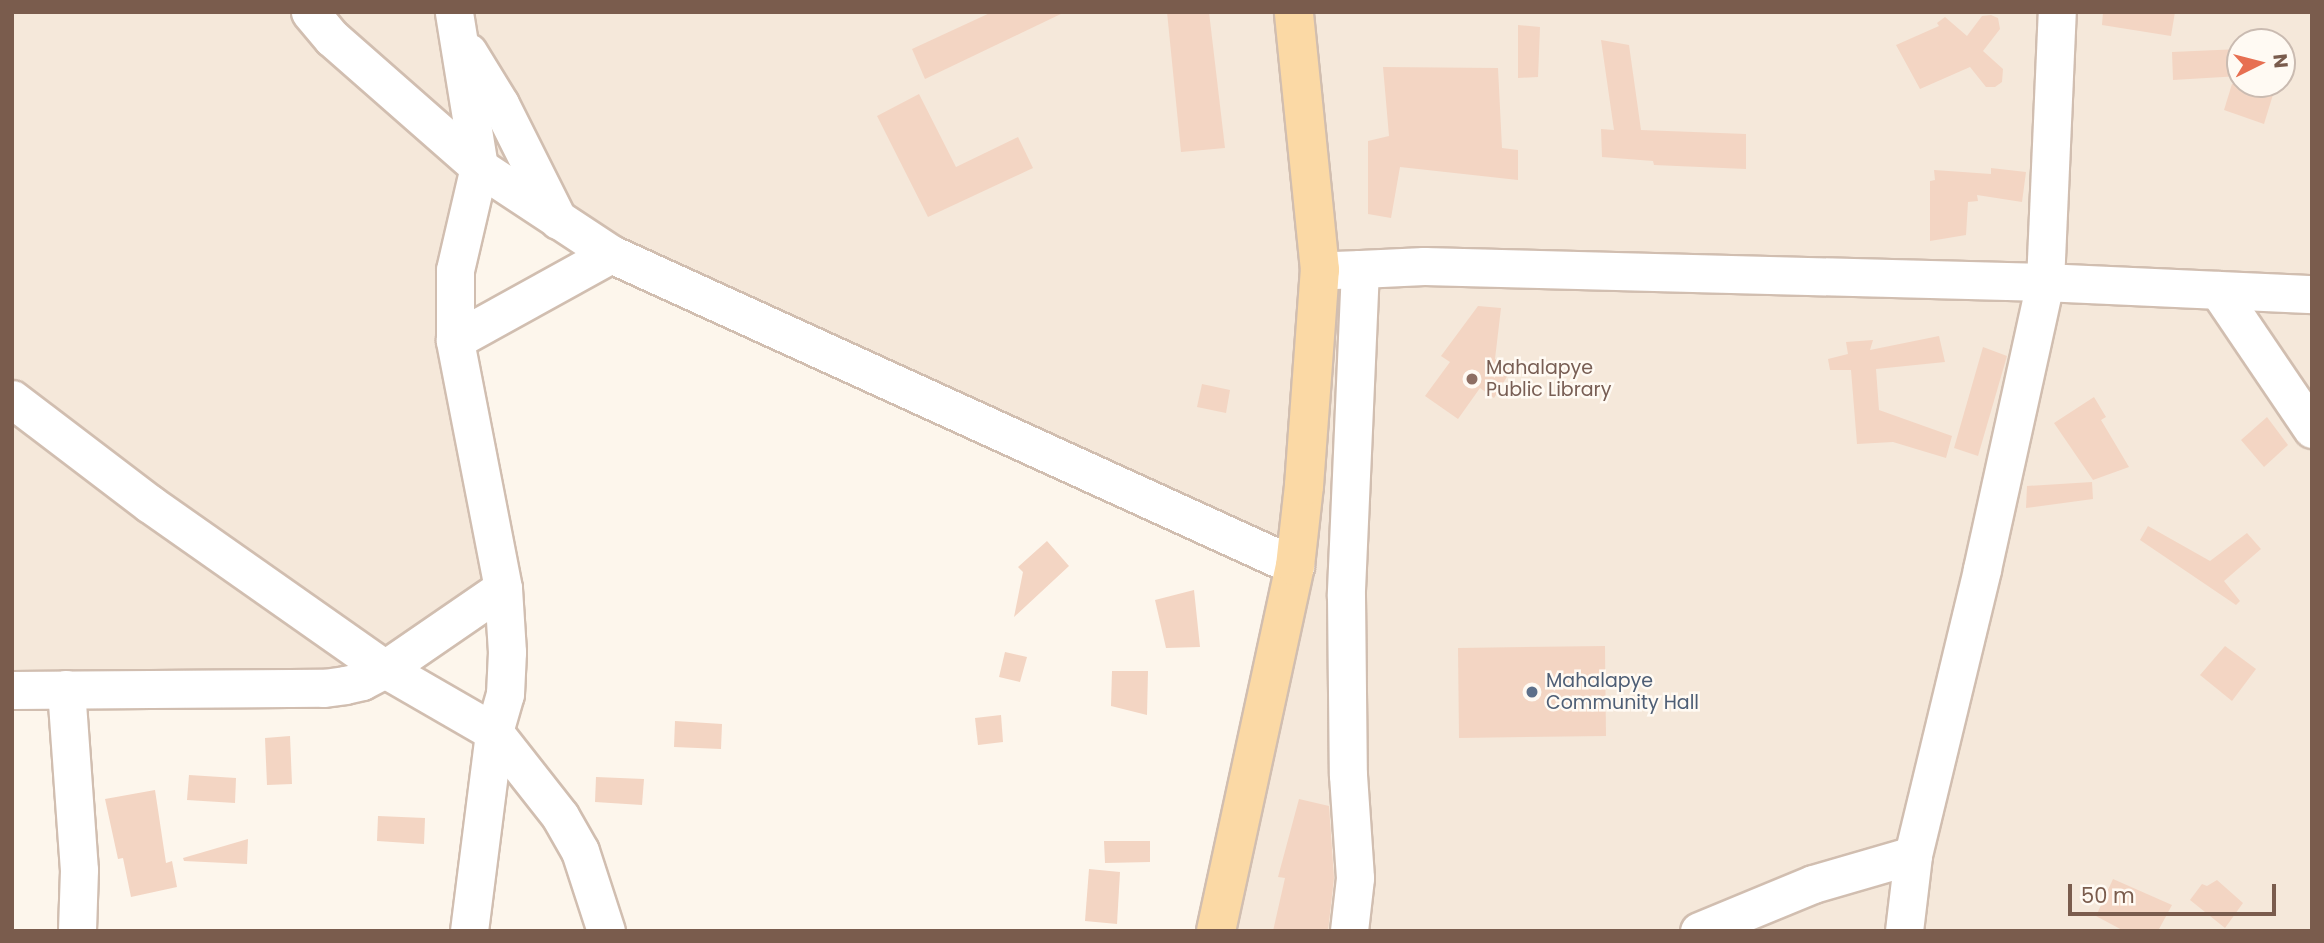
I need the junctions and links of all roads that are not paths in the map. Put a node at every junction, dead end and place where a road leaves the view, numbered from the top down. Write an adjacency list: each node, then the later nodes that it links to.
1 (310, 12): 5 (street)
2 (1294, 12): 9 (main road)
3 (2057, 12): 10 (street)
4 (457, 26): 5 (street); 6 (street)
5 (479, 167): 6 (street); 13 (street)
6 (559, 222): 7 (street)
7 (611, 254): 13 (street); 16 (street)
8 (1360, 269): 9 (street); 10 (street); 27 (street)
9 (1320, 270): 16 (main road)
10 (2045, 282): 11 (street); 22 (street)
11 (2218, 290): 12 (street); 15 (street)
12 (2312, 294)
13 (455, 340): 17 (street)
14 (12, 399): 18 (street)
15 (2312, 429)
16 (1295, 566): 26 (main road)
17 (503, 588): 18 (street); 21 (street)
18 (385, 669): 20 (street); 21 (street)
19 (12, 690): 20 (street)
20 (66, 690): 23 (street)
21 (494, 733): 24 (street); 25 (street)
22 (1913, 855): 28 (street); 29 (street)
23 (77, 931)
24 (469, 931)
25 (606, 931)
26 (1216, 931)
27 (1349, 931)
28 (1699, 931)
29 (1904, 931)

